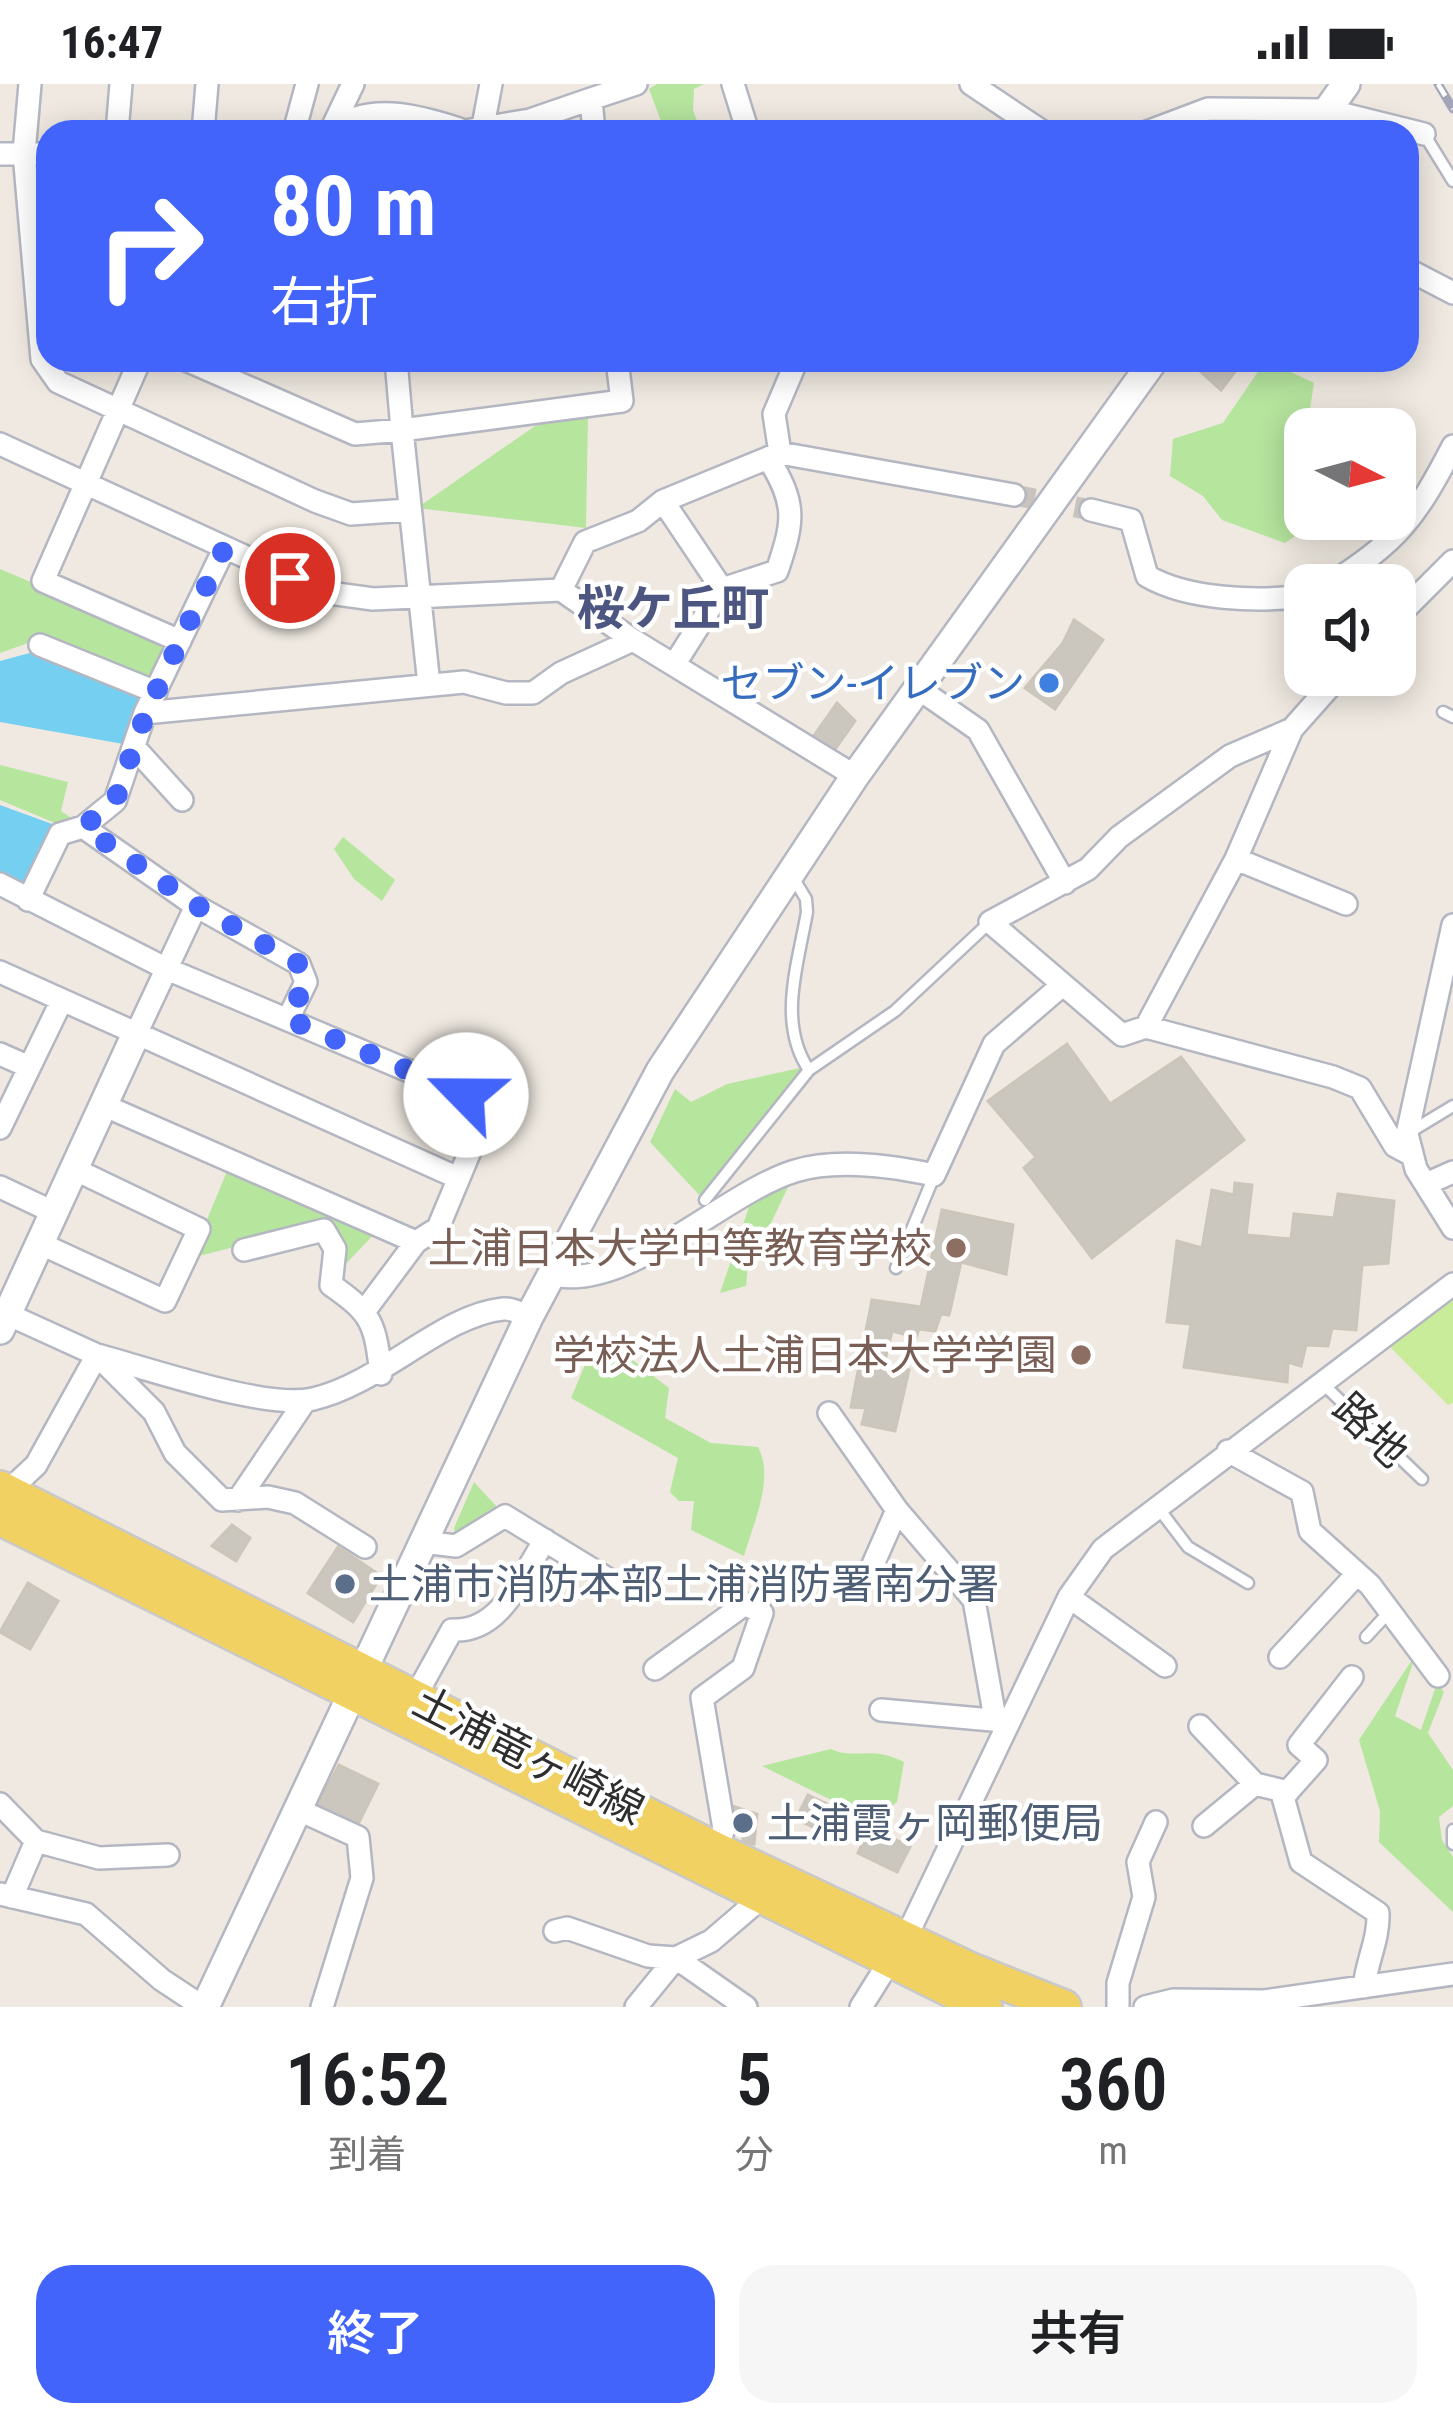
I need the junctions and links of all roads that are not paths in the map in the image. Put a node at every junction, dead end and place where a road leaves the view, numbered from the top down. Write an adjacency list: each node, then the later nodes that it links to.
1 (30, 84): 30 (street)
2 (121, 84): 14 (street)
3 (207, 84): 15 (street)
4 (307, 84): 16 (street)
5 (353, 84): 17 (street)
6 (491, 84): 20 (street)
7 (636, 84): 12 (street)
8 (733, 84): 23 (street)
9 (971, 84): 24 (street)
10 (1204, 84): 13 (street)
11 (1346, 84): 27 (street)
12 (591, 99): 21 (street); 22 (street)
13 (1208, 109): 25 (street); 26 (street)
14 (118, 120)
15 (204, 120)
16 (296, 120)
17 (336, 120)
18 (364, 120): 19 (street)
19 (421, 120)
20 (484, 120)
21 (530, 120)
22 (594, 120)
23 (744, 120)
24 (1025, 120)
25 (1179, 120)
26 (1311, 120)
27 (1321, 120)
28 (1419, 133): 29 (street)
29 (1424, 134): 33 (lane)
30 (24, 153): 31 (street); 32 (street); 35 (street)
31 (0, 154)
32 (36, 154)
33 (1453, 181)
34 (1419, 275): 36 (street)
35 (36, 290)
36 (1453, 293)
37 (51, 372): 44 (street)
38 (134, 372): 44 (street)
39 (213, 372): 45 (street)
40 (397, 372): 45 (street)
41 (618, 372): 45 (street)
42 (792, 372): 48 (street)
43 (1145, 372): 67 (street)
44 (116, 407): 49 (street); 52 (street)
45 (402, 430): 52 (street)
46 (0, 444): 49 (street)
47 (1453, 446): 56 (street)
48 (774, 456): 50 (street); 51 (street); 57 (street)
49 (82, 485): 54 (street); 63 (street)
50 (1014, 495)
51 (663, 501): 57 (street); 58 (street)
52 (408, 510): 60 (street)
53 (1091, 510): 59 (street)
54 (224, 549): 60 (street); 63 (street)
55 (1453, 561): 61 (street)
56 (1362, 564)
57 (722, 589): 65 (street)
58 (561, 590): 60 (street); 62 (street)
59 (1284, 595)
60 (416, 596): 66 (street)
61 (1416, 598)
62 (633, 640): 65 (street); 66 (street)
63 (180, 641): 68 (street)
64 (40, 645): 68 (street)
65 (674, 665): 73 (street)
66 (429, 685): 70 (street)
67 (919, 689): 73 (street); 78 (street)
68 (156, 692): 70 (street)
69 (1321, 696): 71 (street)
70 (146, 713): 72 (street)
71 (1292, 729): 76 (street); 78 (street)
72 (134, 746): 74 (street); 75 (street)
73 (855, 776): 77 (street)
74 (182, 800)
75 (83, 827): 80 (street); 82 (street)
76 (1236, 860): 81 (street); 90 (street)
77 (790, 873): 94 (lane); 112 (street)
78 (1065, 883): 83 (street)
79 (0, 884): 80 (street)
80 (28, 901): 85 (street)
81 (1346, 904)
82 (196, 905): 85 (street); 89 (street)
83 (990, 922): 87 (street); 94 (lane)
84 (1453, 925): 98 (street)
85 (167, 969): 89 (street); 91 (street)
86 (0, 972): 88 (street)
87 (1060, 987): 90 (street); 101 (street)
88 (62, 1000): 91 (street); 93 (street)
89 (288, 1019): 102 (street)
90 (1146, 1027): 98 (street)
91 (136, 1034): 95 (street); 102 (street)
92 (0, 1054): 93 (street)
93 (27, 1066): 97 (street)
94 (809, 1070): 105 (lane)
95 (103, 1105): 99 (street); 108 (street)
96 (1453, 1106): 98 (lane)
97 (0, 1128)
98 (1408, 1144): 103 (street)
99 (74, 1169): 106 (street); 109 (street)
100 (1453, 1172): 103 (street)
101 (934, 1175): 111 (lane); 112 (street)
102 (456, 1178): 108 (street)
103 (1426, 1184): 107 (street)
104 (0, 1187): 106 (street)
105 (705, 1200)
106 (53, 1212): 109 (street)
107 (1453, 1228)
108 (416, 1242): 114 (street)
109 (39, 1243): 116 (street)
110 (244, 1250): 114 (street)
111 (896, 1268)
112 (549, 1274): 115 (street)
113 (1453, 1284): 119 (street)
114 (366, 1310): 118 (street)
115 (529, 1317): 118 (street); 129 (street)
116 (4, 1322): 117 (street)
117 (97, 1355): 120 (street); 124 (street); 125 (street)
118 (380, 1374): 120 (street)
119 (1320, 1381): 122 (street); 123 (lane, 路地)
120 (305, 1401): 125 (street)
121 (829, 1413): 127 (street)
122 (1228, 1451): 126 (street); 132 (street)
123 (1422, 1479)
124 (2, 1499): 143 (main road, 土浦竜ヶ崎線)
125 (238, 1500): 130 (street)
126 (1156, 1505): 133 (lane); 135 (street)
127 (897, 1510): 131 (street); 146 (street)
128 (545, 1540): 129 (street); 134 (street); 144 (street)
129 (422, 1543): 143 (street)
130 (365, 1547)
131 (872, 1569)
132 (1357, 1574): 136 (street); 138 (street)
133 (1248, 1583)
134 (616, 1584)
135 (1070, 1597): 139 (street); 146 (street)
136 (1390, 1611): 137 (lane); 142 (street)
137 (1366, 1637)
138 (1280, 1657)
139 (1165, 1666)
140 (655, 1669): 158 (street)
141 (1352, 1677): 149 (street)
142 (1443, 1681)
143 (355, 1683): 144 (main road, 土浦竜ヶ崎線); 151 (street); 158 (main road, 土浦竜ヶ崎線)
144 (415, 1697): 158 (main road, 土浦竜ヶ崎線)
145 (881, 1710): 146 (street)
146 (1002, 1721): 162 (street)
147 (1200, 1726): 148 (street)
148 (1255, 1784): 149 (street); 153 (street)
149 (1288, 1792): 165 (street)
150 (0, 1804): 155 (street)
151 (299, 1810): 167 (street); 168 (street)
152 (1156, 1822): 173 (street)
153 (1204, 1826)
154 (1453, 1830): 156 (lane)
155 (36, 1841): 157 (street); 159 (street)
156 (1453, 1844)
157 (168, 1856)
158 (711, 1861): 160 (main road, 土浦竜ヶ崎線); 162 (main road, 土浦竜ヶ崎線)
159 (6, 1896): 167 (street)
160 (760, 1899): 162 (main road, 土浦竜ヶ崎線); 163 (street)
161 (555, 1931): 163 (street)
162 (897, 1951): 170 (street); 171 (main road, 土浦竜ヶ崎線); 172 (main road, 土浦竜ヶ崎線)
163 (676, 1958): 166 (street); 169 (street)
164 (1453, 1974): 165 (street)
165 (1364, 1987): 174 (street)
166 (640, 2005)
167 (204, 2007)
168 (322, 2007)
169 (746, 2007)
170 (861, 2007)
171 (985, 2007)
172 (1064, 2007)
173 (1118, 2007)
174 (1145, 2007)

